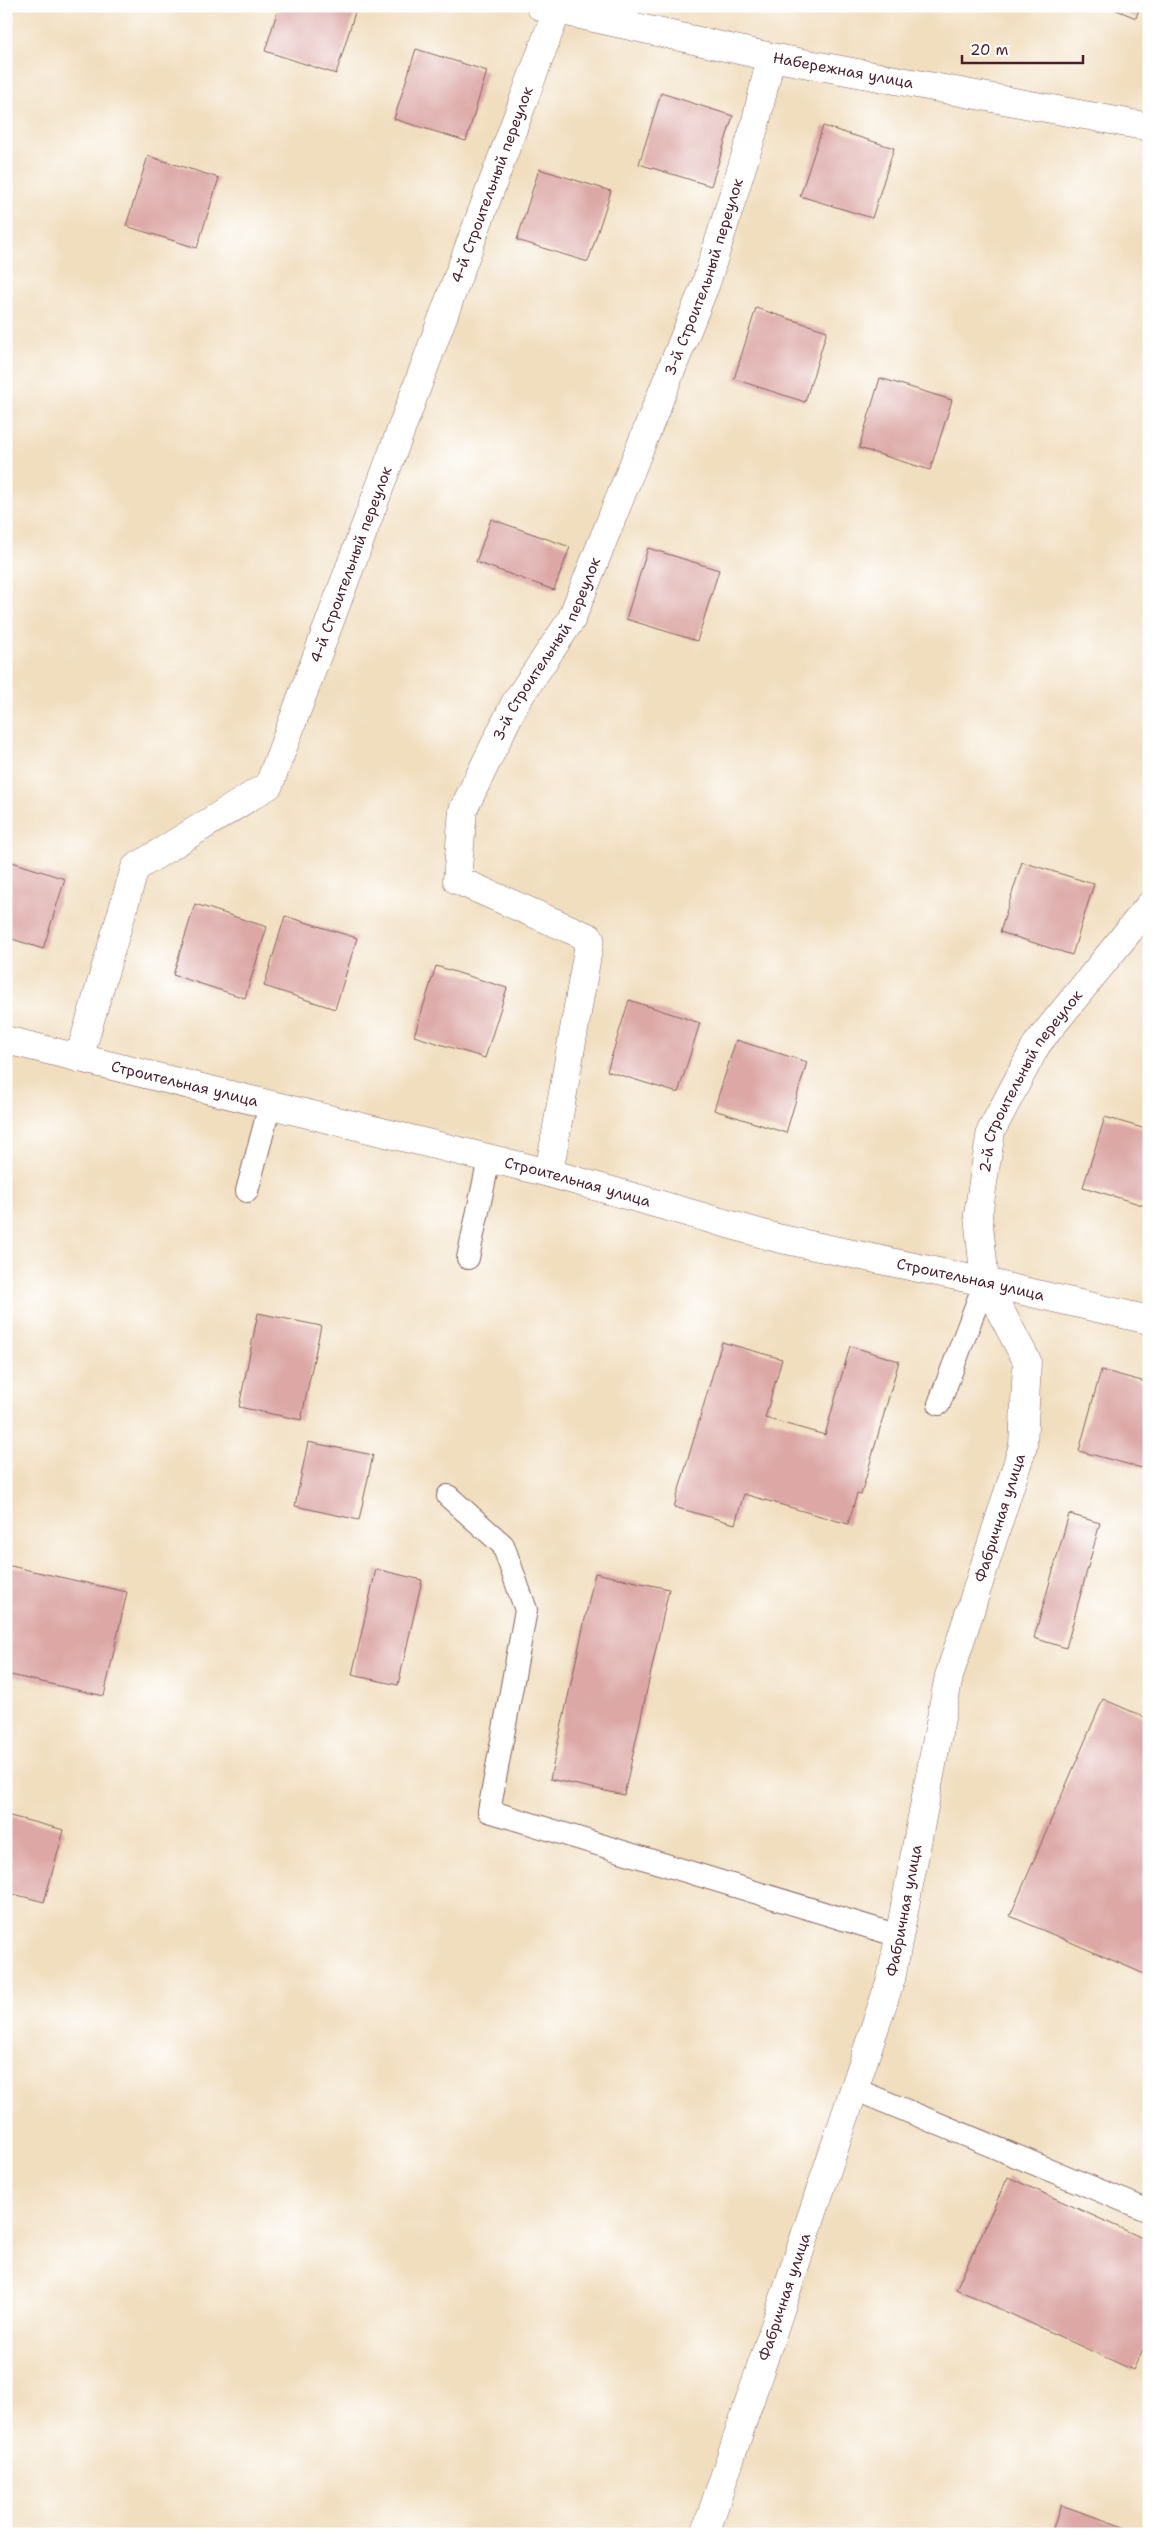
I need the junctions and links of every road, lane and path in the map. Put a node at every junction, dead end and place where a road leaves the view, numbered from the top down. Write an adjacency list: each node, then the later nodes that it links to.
1 (548, 8): 2 (street, Набережная улица); 6 (street, 4-й Строительный переулок)
2 (772, 57): 3 (street, Набережная улица); 9 (street, 3-й Строительный переулок)
3 (1149, 127)
4 (1149, 906): 12 (street, 2-й Строительный переулок)
5 (6, 1040): 6 (street, Строительная улица)
6 (79, 1058): 7 (street, Строительная улица)
7 (270, 1105): 8 (street, Строительная улица); 10 (lane)
8 (489, 1159): 9 (street, Строительная улица); 11 (lane)
9 (549, 1173): 12 (street, Строительная улица)
10 (246, 1191)
11 (468, 1258)
12 (985, 1282): 13 (street, Строительная улица); 14 (lane); 16 (street, Фабричная улица)
13 (1149, 1320)
14 (939, 1404)
15 (448, 1496): 16 (lane)
16 (899, 1936): 17 (street, Фабричная улица)
17 (854, 2089): 18 (lane); 19 (street, Фабричная улица)
18 (1149, 2211)
19 (705, 2534)

